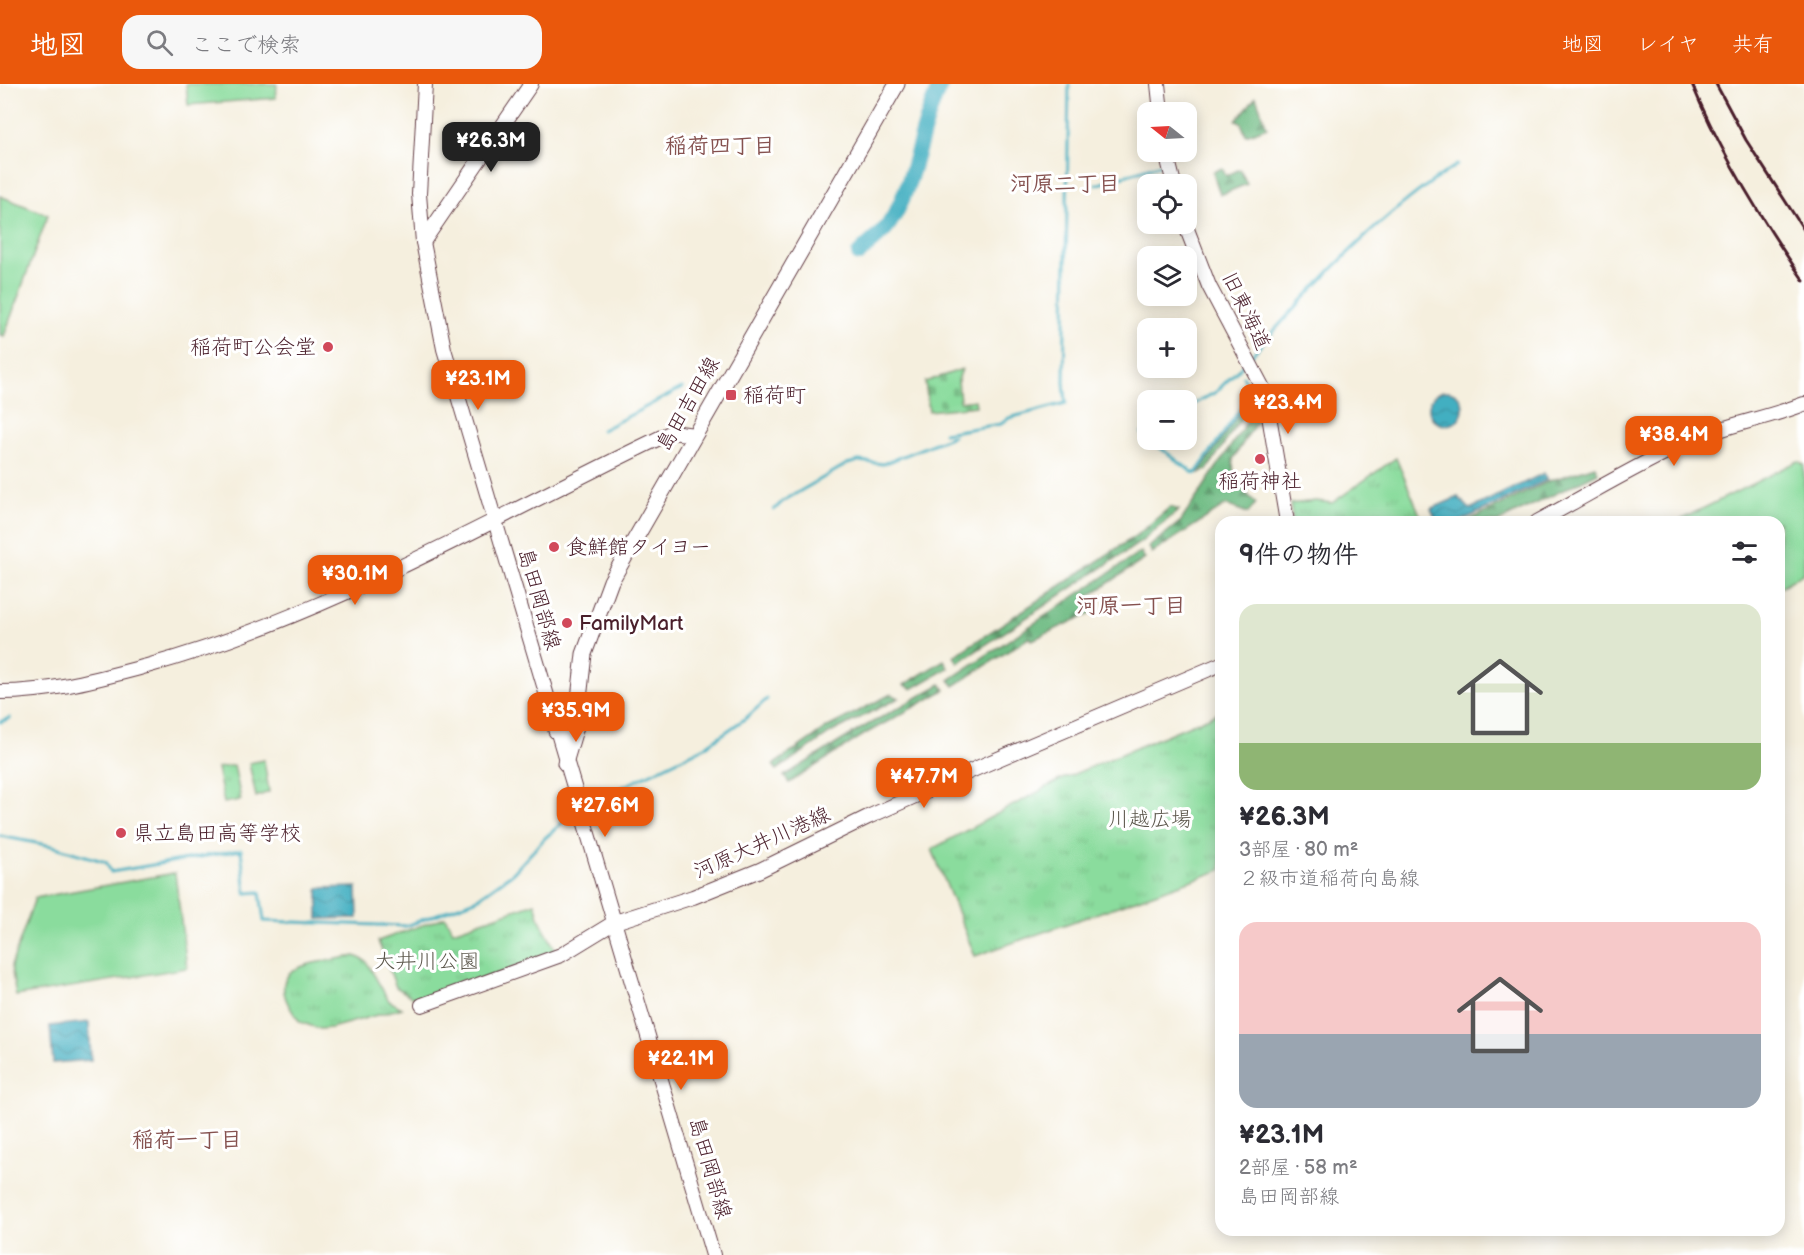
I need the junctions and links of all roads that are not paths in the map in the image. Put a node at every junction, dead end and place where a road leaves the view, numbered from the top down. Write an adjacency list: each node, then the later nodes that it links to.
1 (425, 84): 7 (main road, 島田岡部線)
2 (531, 84): 7 (main road)
3 (897, 84): 9 (main road, 島田吉田線)
4 (1158, 84): 5 (main road)
5 (1160, 102)
6 (1189, 234): 10 (main road, 旧東海道)
7 (423, 242): 12 (main road, 島田岡部線)
8 (1804, 404): 11 (main road)
9 (694, 435): 12 (main road); 15 (main road, 島田吉田線)
10 (1286, 516)
11 (1548, 516)
12 (493, 520): 14 (main road); 16 (main road, 島田岡部線)
13 (1215, 667): 18 (main road, 河原大井川港線)
14 (0, 692)
15 (576, 726): 16 (main road); 17 (main road, 島田吉田線)
16 (556, 731): 17 (main road, 島田岡部線)
17 (565, 763): 18 (main road, 島田岡部線)
18 (615, 922): 19 (main road, 河原大井川港線); 20 (main road, 島田岡部線)
19 (422, 1005)
20 (714, 1255)

